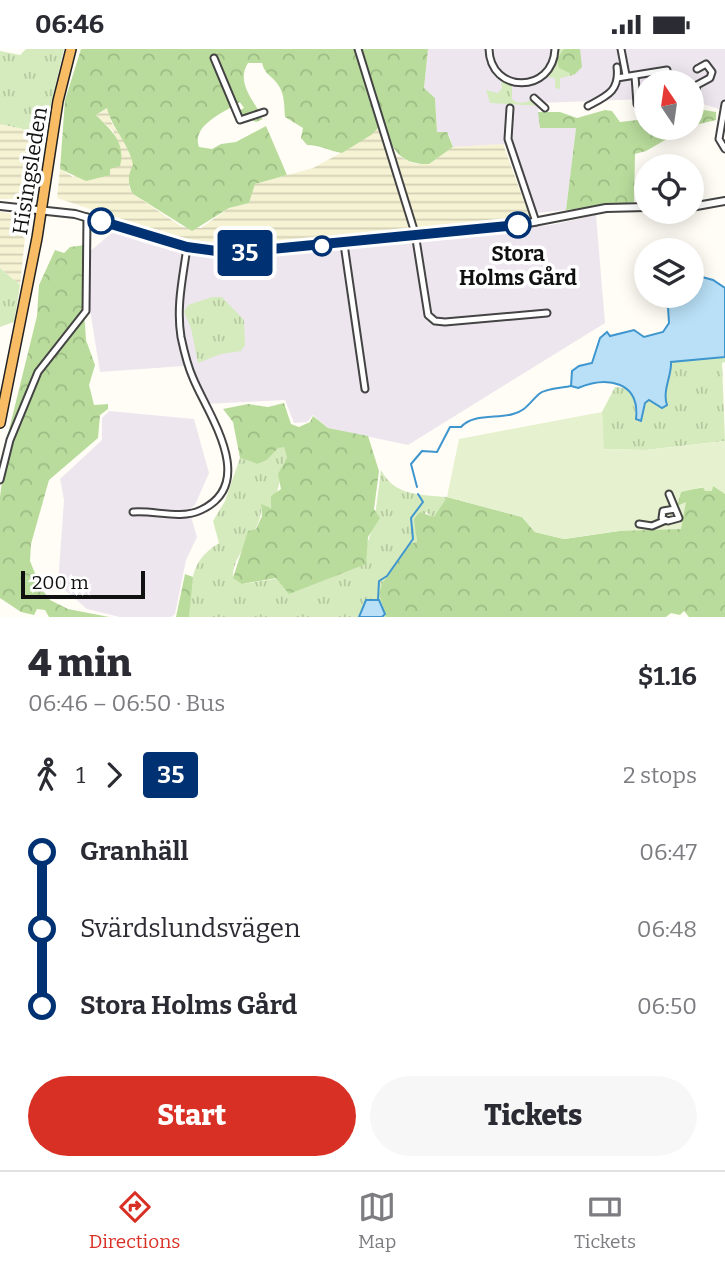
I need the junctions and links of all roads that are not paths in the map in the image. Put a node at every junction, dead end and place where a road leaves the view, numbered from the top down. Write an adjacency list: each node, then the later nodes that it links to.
1 (71, 49): 24 (highway, Hisingsleden)
2 (358, 49): 27 (street)
3 (489, 49): 4 (street)
4 (555, 49)
5 (621, 49): 9 (street)
6 (214, 58): 18 (street)
7 (617, 67): 11 (street)
8 (697, 69): 12 (street)
9 (626, 75): 10 (street); 11 (street)
10 (634, 76)
11 (617, 78): 15 (street)
12 (704, 81)
13 (534, 98): 17 (street)
14 (725, 104): 19 (street)
15 (588, 106)
16 (510, 108): 26 (street)
17 (545, 108)
18 (264, 113)
19 (725, 149)
20 (725, 201): 21 (street)
21 (704, 205)
22 (0, 206): 24 (street)
23 (634, 208): 26 (street)
24 (42, 209): 25 (street); 32 (highway, Hisingsleden)
25 (87, 217): 29 (street); 33 (street)
26 (536, 222): 27 (street)
27 (415, 237): 28 (street); 30 (street)
28 (344, 244): 29 (street); 31 (street)
29 (187, 247): 36 (street)
30 (547, 313)
31 (365, 389)
32 (0, 423)
33 (0, 479)
34 (668, 494): 35 (street)
35 (675, 509): 37 (street); 37 (street)
36 (133, 512)
37 (666, 520): 38 (street)
38 (639, 524)

